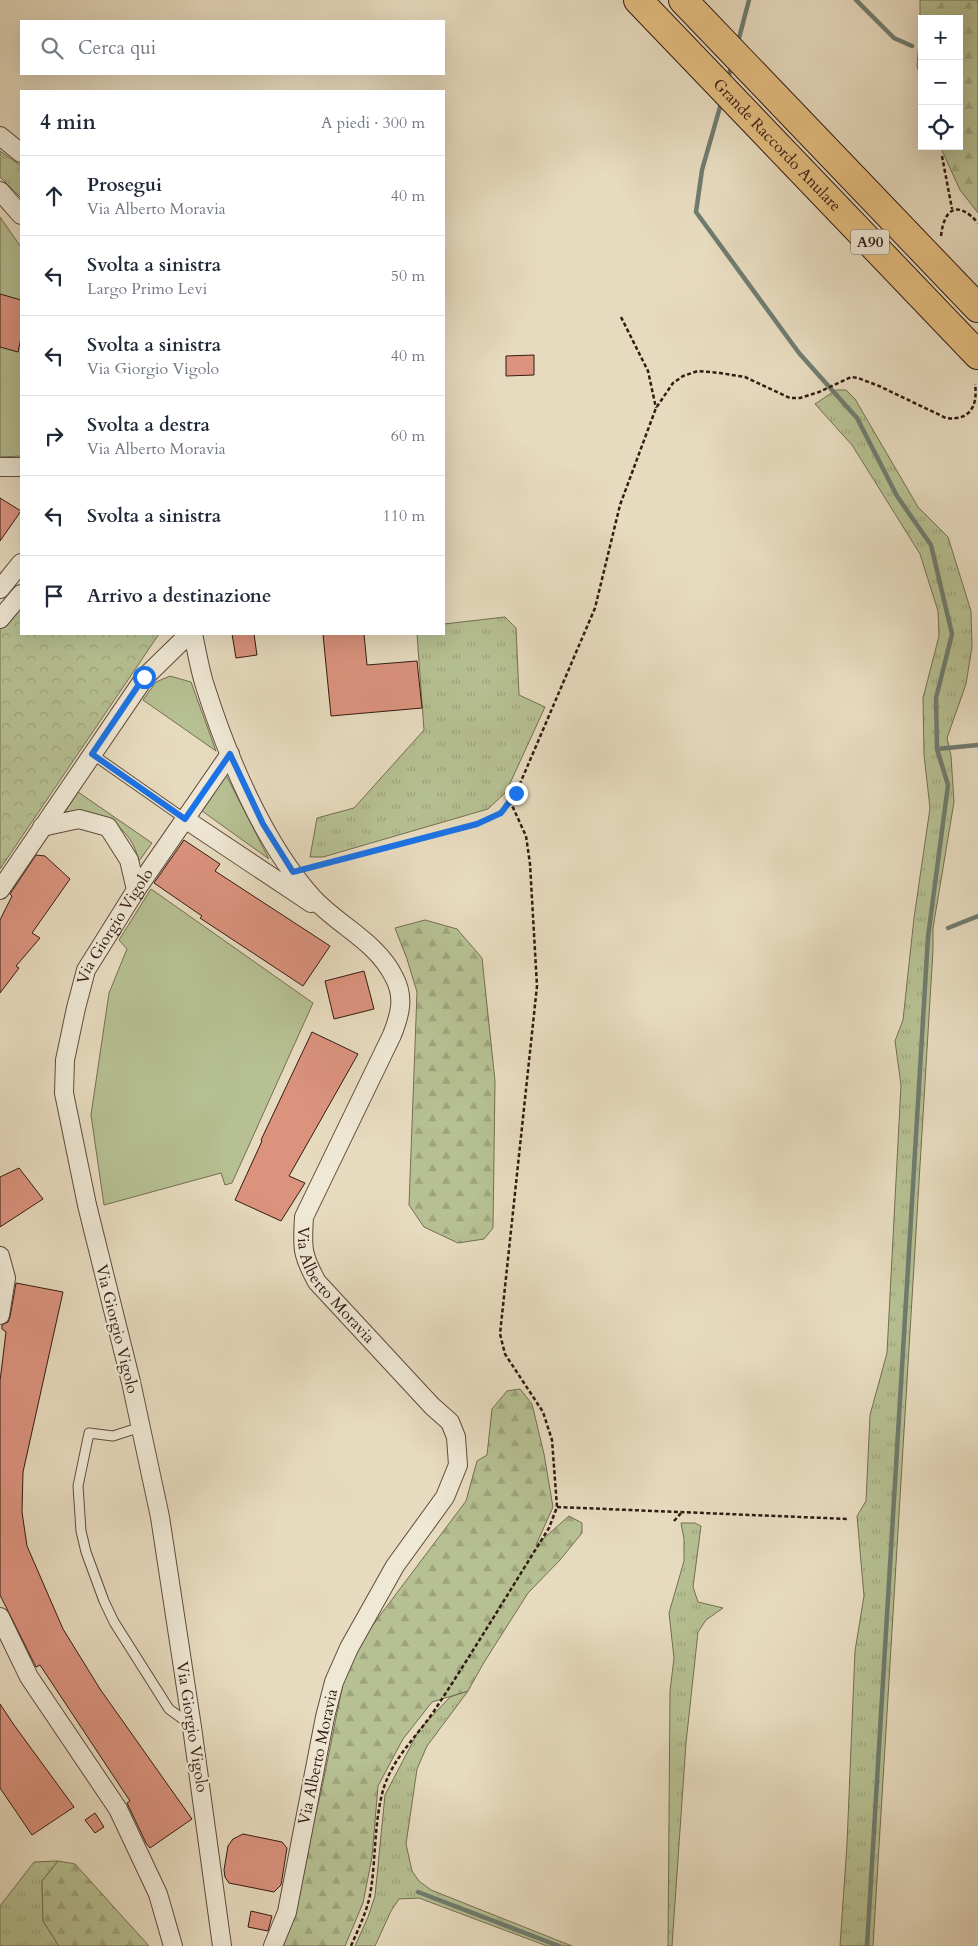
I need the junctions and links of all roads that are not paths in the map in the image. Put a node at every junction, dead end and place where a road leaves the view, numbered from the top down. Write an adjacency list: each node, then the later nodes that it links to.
1 (638, 0): 8 (highway, Grande Raccordo Anulare / A90)
2 (688, 5): 7 (highway, Grande Raccordo Anulare / A90)
3 (0, 136): 4 (street)
4 (20, 153)
5 (0, 191): 6 (street)
6 (20, 214)
7 (978, 308)
8 (978, 355)
9 (0, 467): 10 (street)
10 (20, 467)
11 (20, 564): 12 (street)
12 (0, 589)
13 (20, 595): 14 (street)
14 (0, 619)
15 (190, 635): 17 (street, Via Alberto Moravia)
16 (191, 635): 18 (street, Via Alberto Moravia)
17 (92, 754): 19 (lane); 20 (street, Via Alberto Moravia)
18 (230, 754): 19 (street, Via Giorgio Vigolo); 23 (street, Via Alberto Moravia)
19 (185, 819): 22 (street, Via Giorgio Vigolo); 23 (street)
20 (42, 827): 21 (street, Via Alberto Moravia); 22 (street)
21 (0, 890)
22 (136, 890): 26 (street, Via Giorgio Vigolo)
23 (336, 920): 31 (street, Via Alberto Moravia)
24 (0, 1256): 25 (street)
25 (0, 1315)
26 (140, 1427): 28 (street, Via Giorgio Vigolo); 28 (lane)
27 (0, 1617): 29 (street)
28 (192, 1726): 30 (street, Via Giorgio Vigolo)
29 (173, 1946)
30 (222, 1946)
31 (273, 1946)

